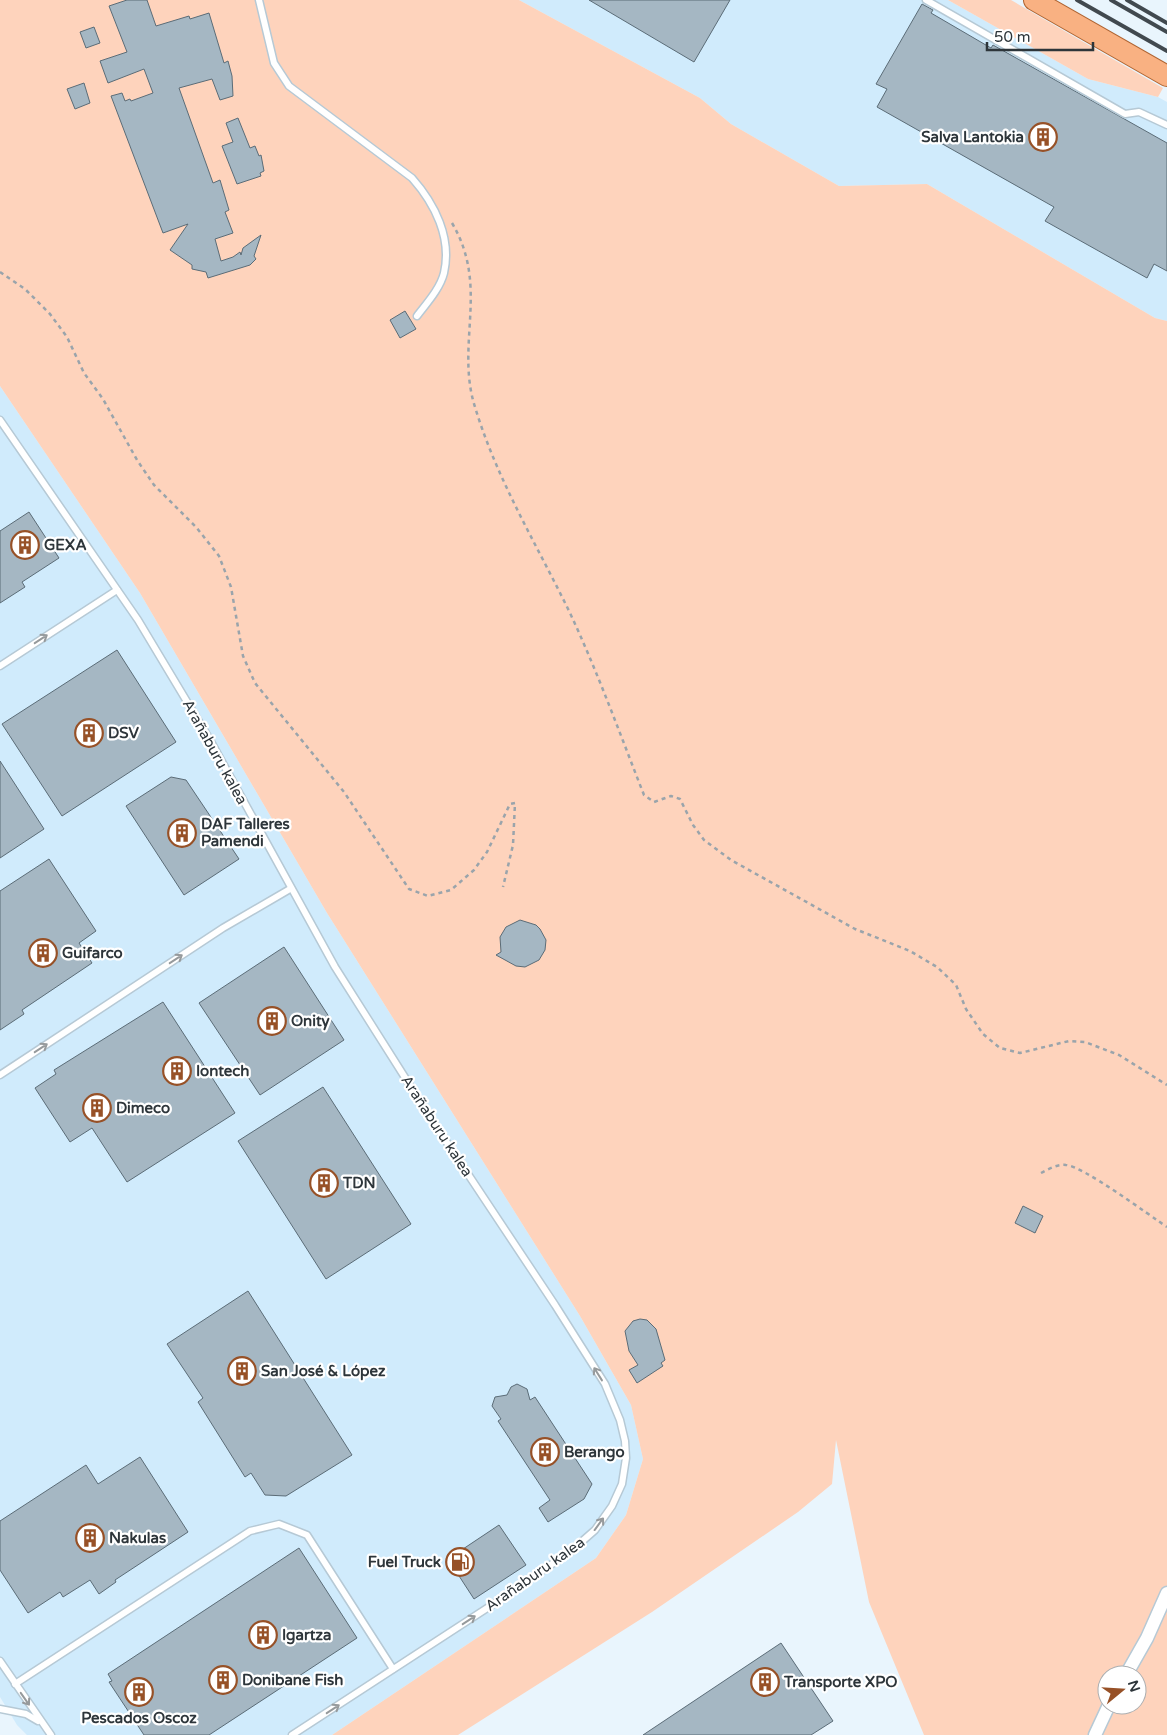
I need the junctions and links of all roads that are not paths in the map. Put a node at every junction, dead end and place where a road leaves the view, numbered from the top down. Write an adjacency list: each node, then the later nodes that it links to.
1 (259, 0): 6 (lane)
2 (926, 0): 5 (lane)
3 (1034, 0): 4 (main road)
4 (1167, 76)
5 (1167, 125)
6 (417, 316)
7 (0, 420): 8 (lane, Arañaburu kalea)
8 (117, 590): 9 (lane, one-way to 8); 10 (lane, Arañaburu kalea)
9 (0, 666)
10 (290, 889): 11 (lane, one-way to 10); 15 (lane, Arañaburu kalea, one-way to 10)
11 (0, 1075)
12 (1167, 1593): 14 (street)
13 (0, 1661): 16 (lane)
14 (1132, 1665)
15 (393, 1670): 16 (lane); 21 (lane, Arañaburu kalea, one-way to 15)
16 (15, 1684): 19 (lane, one-way to 19)
17 (0, 1709): 19 (lane)
18 (1105, 1715): 22 (street)
19 (43, 1724): 20 (lane)
20 (51, 1735)
21 (292, 1735)
22 (1096, 1735)

